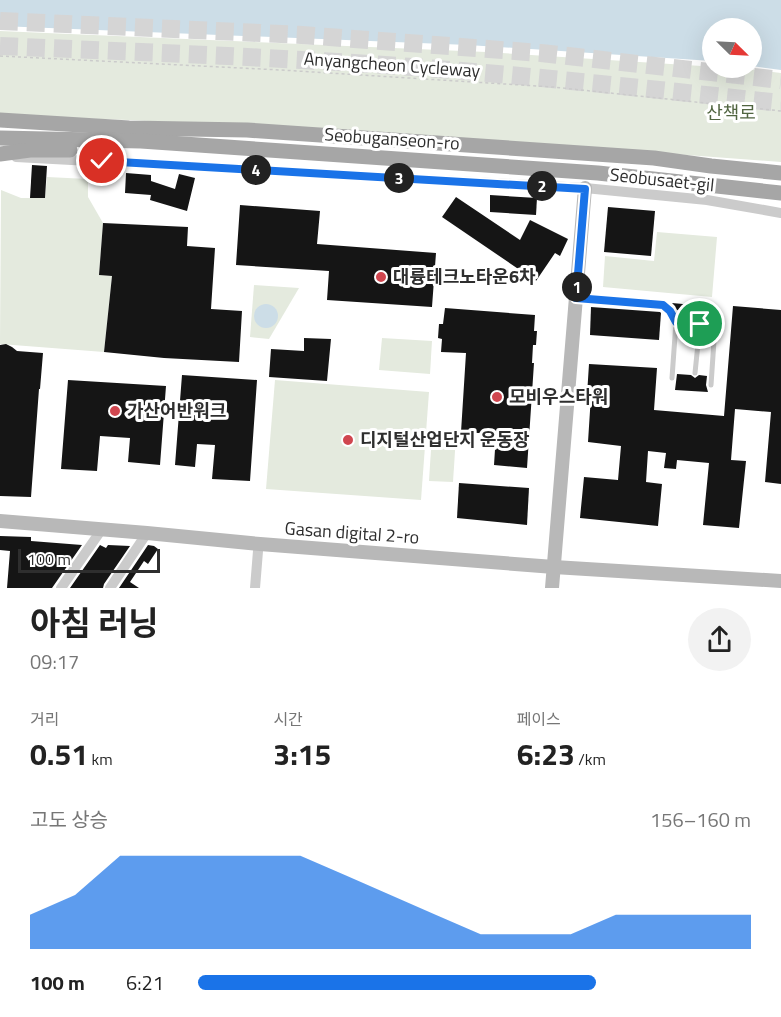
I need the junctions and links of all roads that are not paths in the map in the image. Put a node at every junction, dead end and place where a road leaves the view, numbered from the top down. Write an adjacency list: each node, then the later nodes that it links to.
1 (0, 120): 5 (main road, Seobuganseon-ro)
2 (0, 138): 3 (main road, Seobuganseon-ro)
3 (244, 148): 4 (main road); 8 (main road, Seobuganseon-ro)
4 (0, 155): 9 (street, Seobusaet-gil)
5 (654, 158): 6 (main road); 7 (main road, Seobuganseon-ro)
6 (781, 165)
7 (781, 173)
8 (650, 178): 10 (main road, Seobuganseon-ro); 11 (main road)
9 (585, 189): 12 (street, Seobusaet-gil); 13 (street)
10 (781, 193)
11 (781, 203)
12 (781, 213)
13 (576, 298): 14 (street); 24 (street)
14 (670, 311): 15 (lane)
15 (676, 322): 16 (lane); 18 (lane)
16 (700, 324): 17 (lane); 19 (lane)
17 (695, 373)
18 (672, 378)
19 (711, 386)
20 (0, 521): 21 (street, Gasan digital 2-ro)
21 (102, 529): 22 (street, Gasan digital 2-ro); 26 (street)
22 (147, 533): 24 (street, Gasan digital 2-ro); 27 (street)
23 (258, 551): 28 (street)
24 (554, 567): 25 (street, Gasan digital 2-ro); 29 (street)
25 (781, 581)
26 (60, 588)
27 (110, 588)
28 (255, 588)
29 (552, 588)

